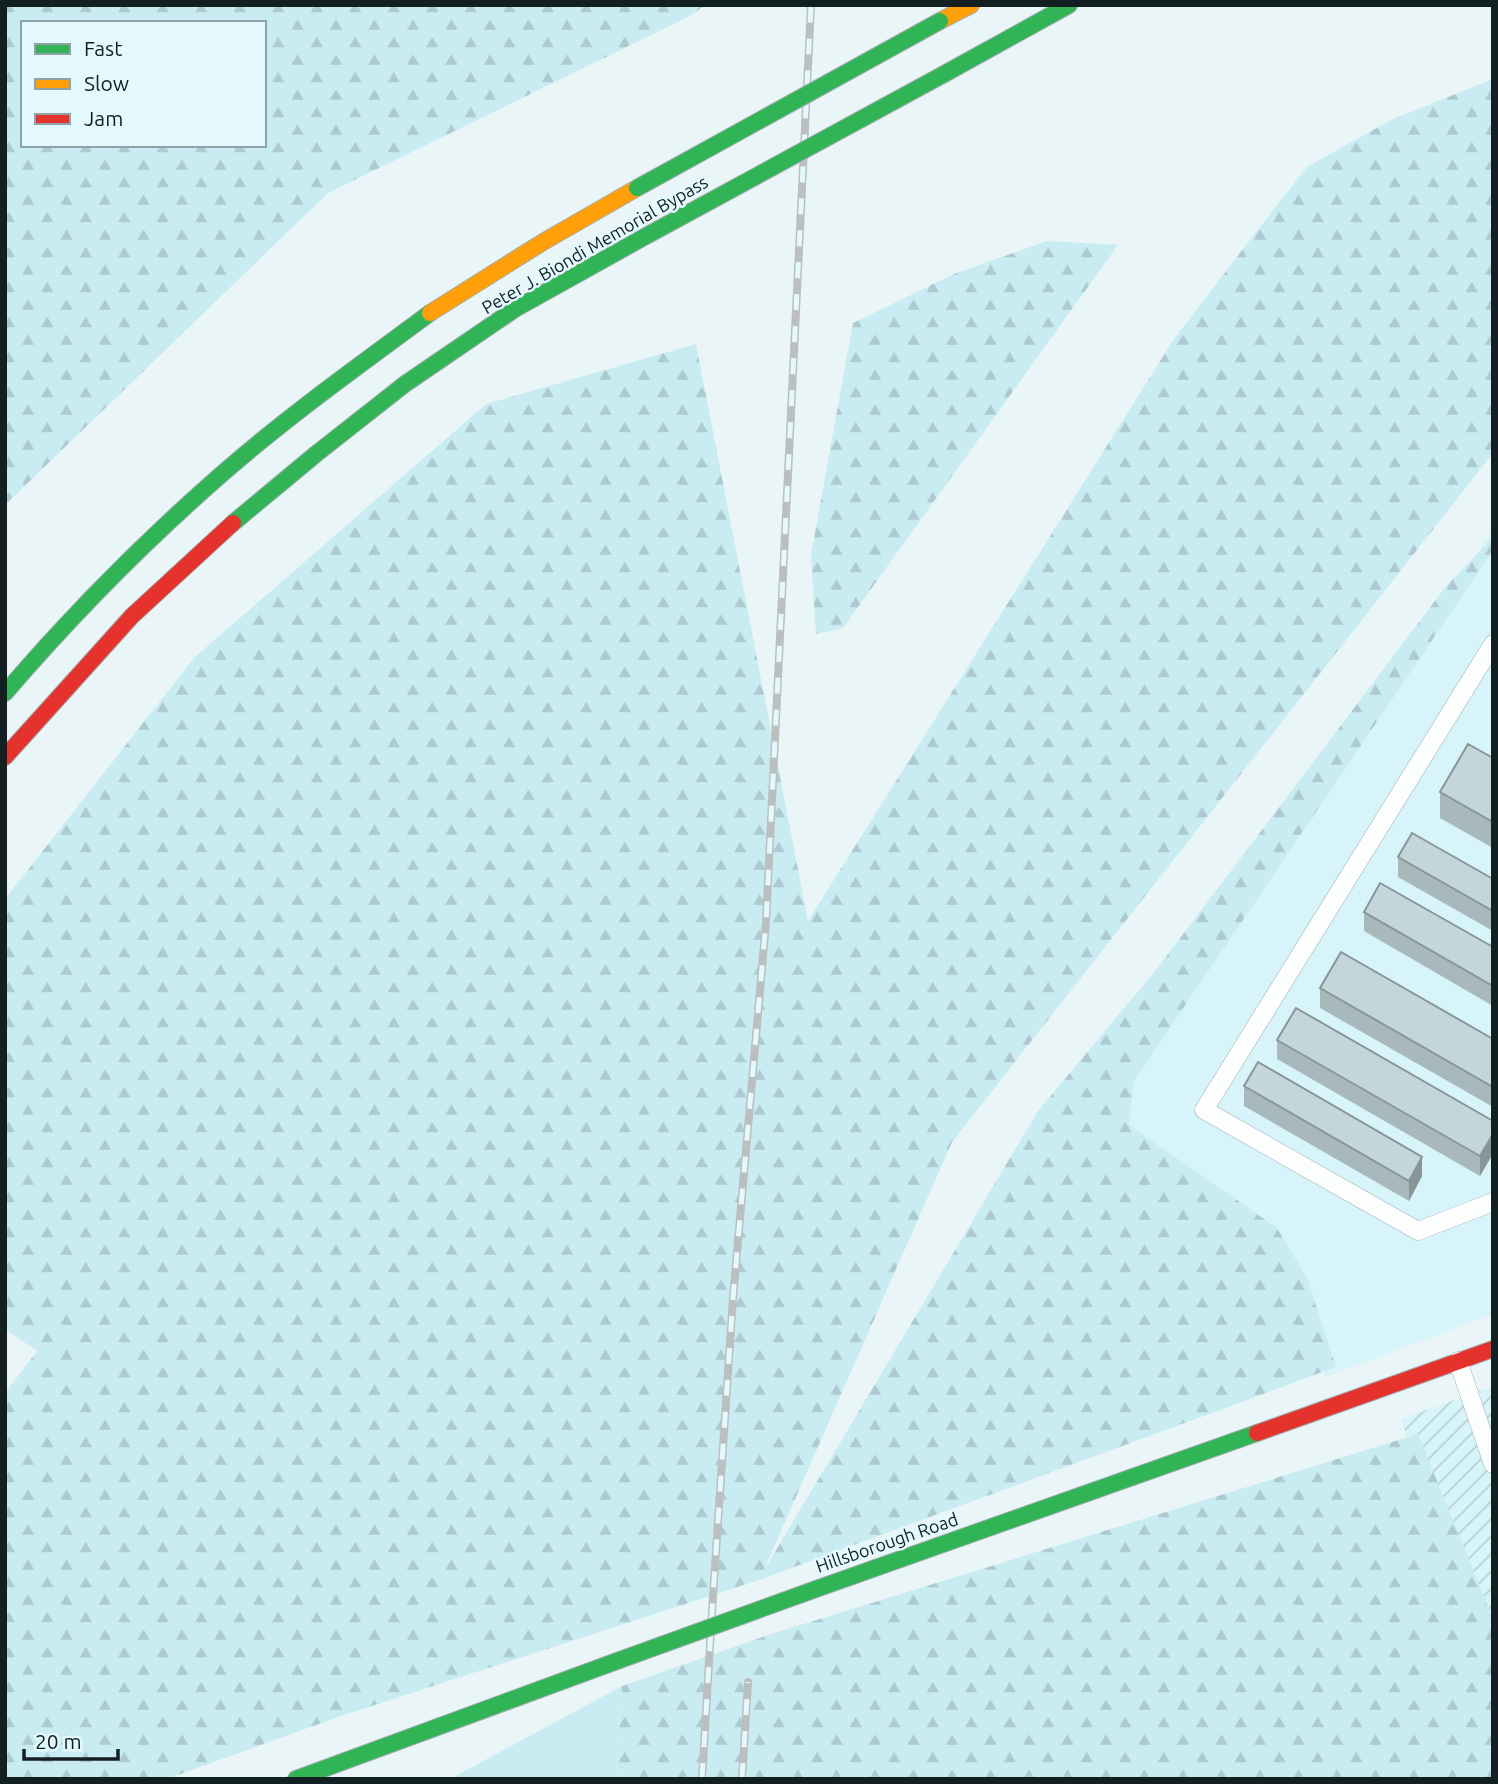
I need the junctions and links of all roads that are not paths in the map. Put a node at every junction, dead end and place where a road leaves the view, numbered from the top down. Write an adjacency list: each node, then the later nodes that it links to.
1 (971, 5): 4 (main road, Peter J. Biondi Memorial Bypass, bridge)
2 (1069, 5): 5 (main road, Peter J. Biondi Memorial Bypass, bridge)
3 (1493, 643): 6 (lane)
4 (5, 693)
5 (5, 757)
6 (1493, 1202)
7 (1493, 1349): 8 (main road, Hillsborough Road)
8 (1458, 1361): 9 (lane); 10 (main road, Hillsborough Road, bridge)
9 (1493, 1464)
10 (296, 1779)

